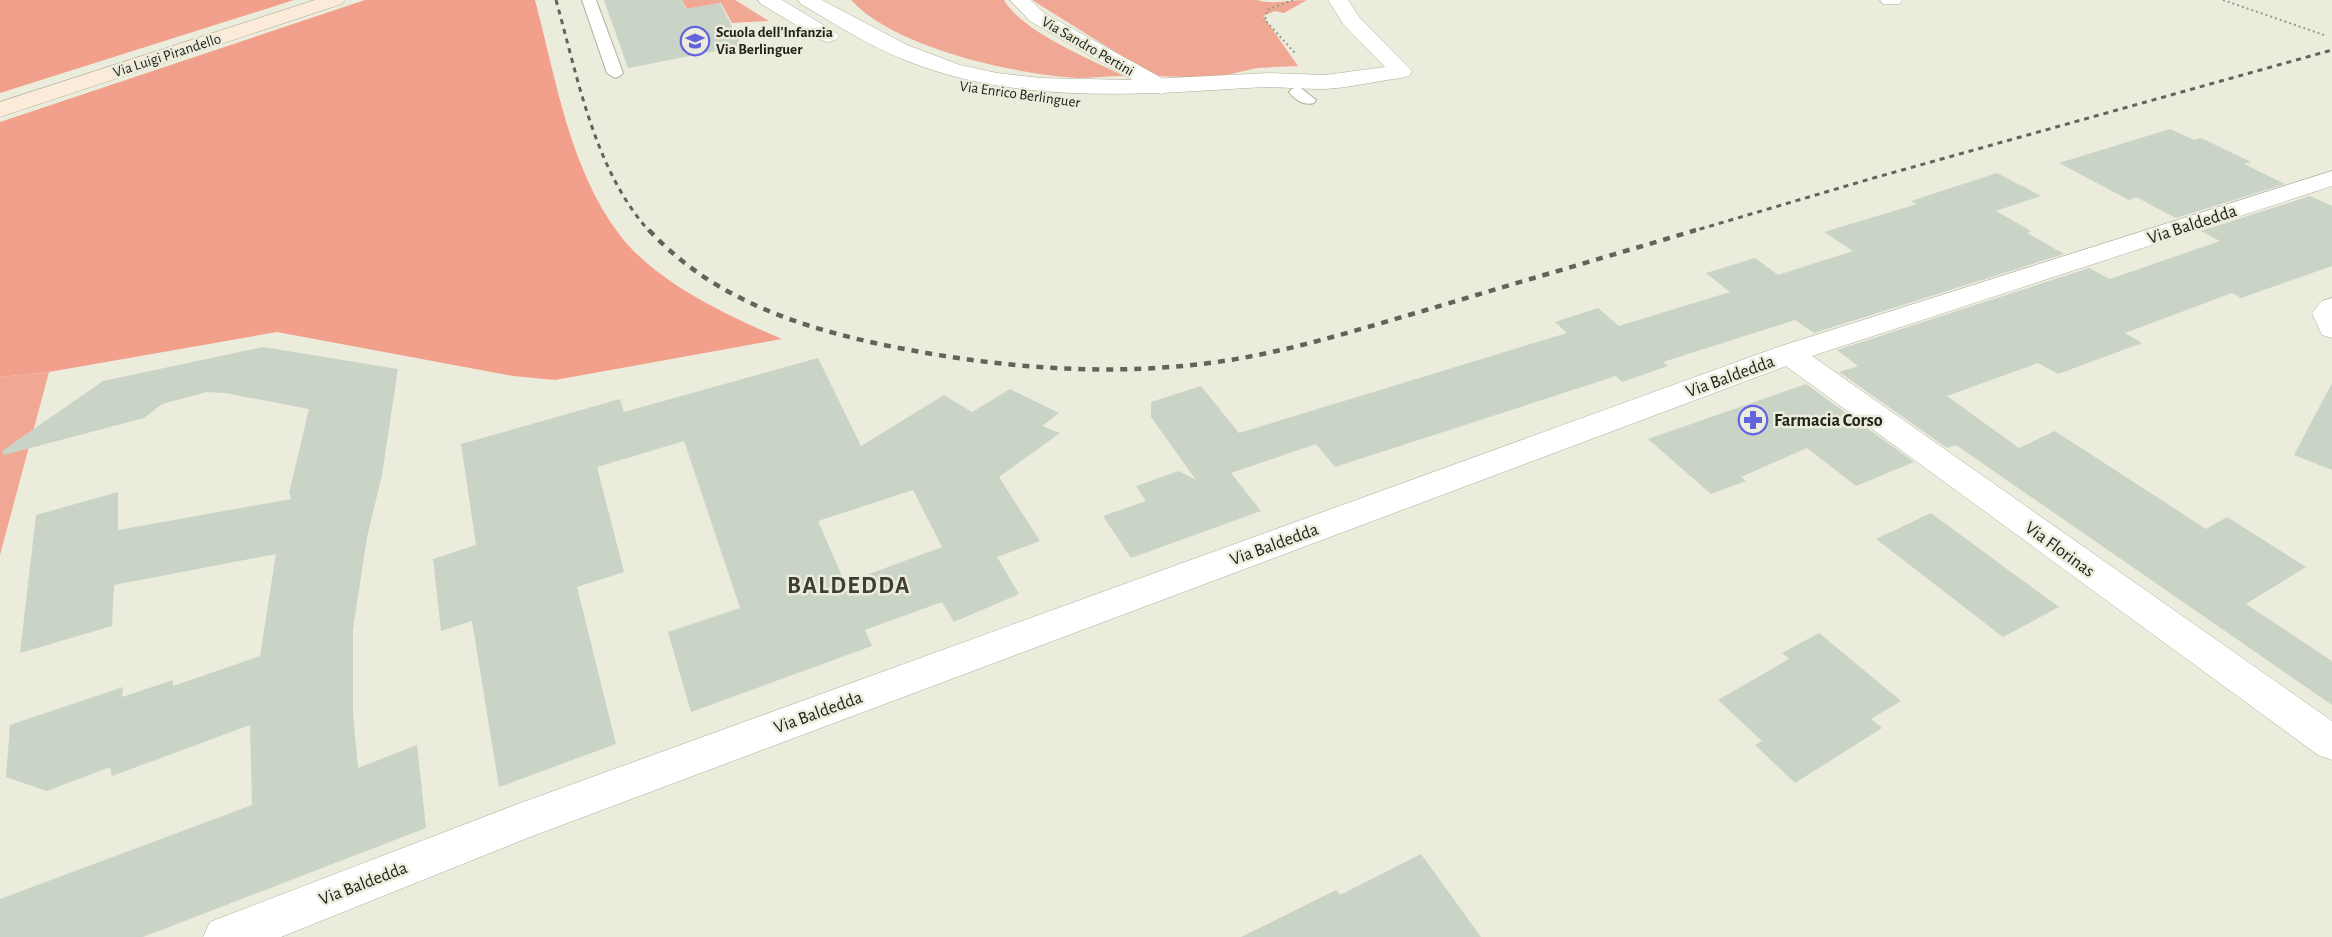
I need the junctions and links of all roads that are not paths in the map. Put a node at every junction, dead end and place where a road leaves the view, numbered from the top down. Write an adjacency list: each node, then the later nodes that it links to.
1 (335, 0): 10 (main road, Via Luigi Pirandello)
2 (589, 0): 7 (lane)
3 (768, 0): 8 (street, Via Enrico Berlinguer)
4 (809, 0): 9 (street, Via Enrico Berlinguer)
5 (1020, 0): 9 (street, Via Sandro Pertini)
6 (1338, 0): 8 (street, Via Enrico Berlinguer)
7 (615, 73)
8 (1326, 82): 9 (street, Via Enrico Berlinguer)
9 (1161, 87)
10 (0, 110)
11 (2325, 186): 14 (street, Via Baldedda)
12 (2332, 307): 13 (street)
13 (2332, 329)
14 (1789, 354): 15 (street, Via Florinas); 16 (street, Via Baldedda)
15 (2332, 743)
16 (226, 937)

